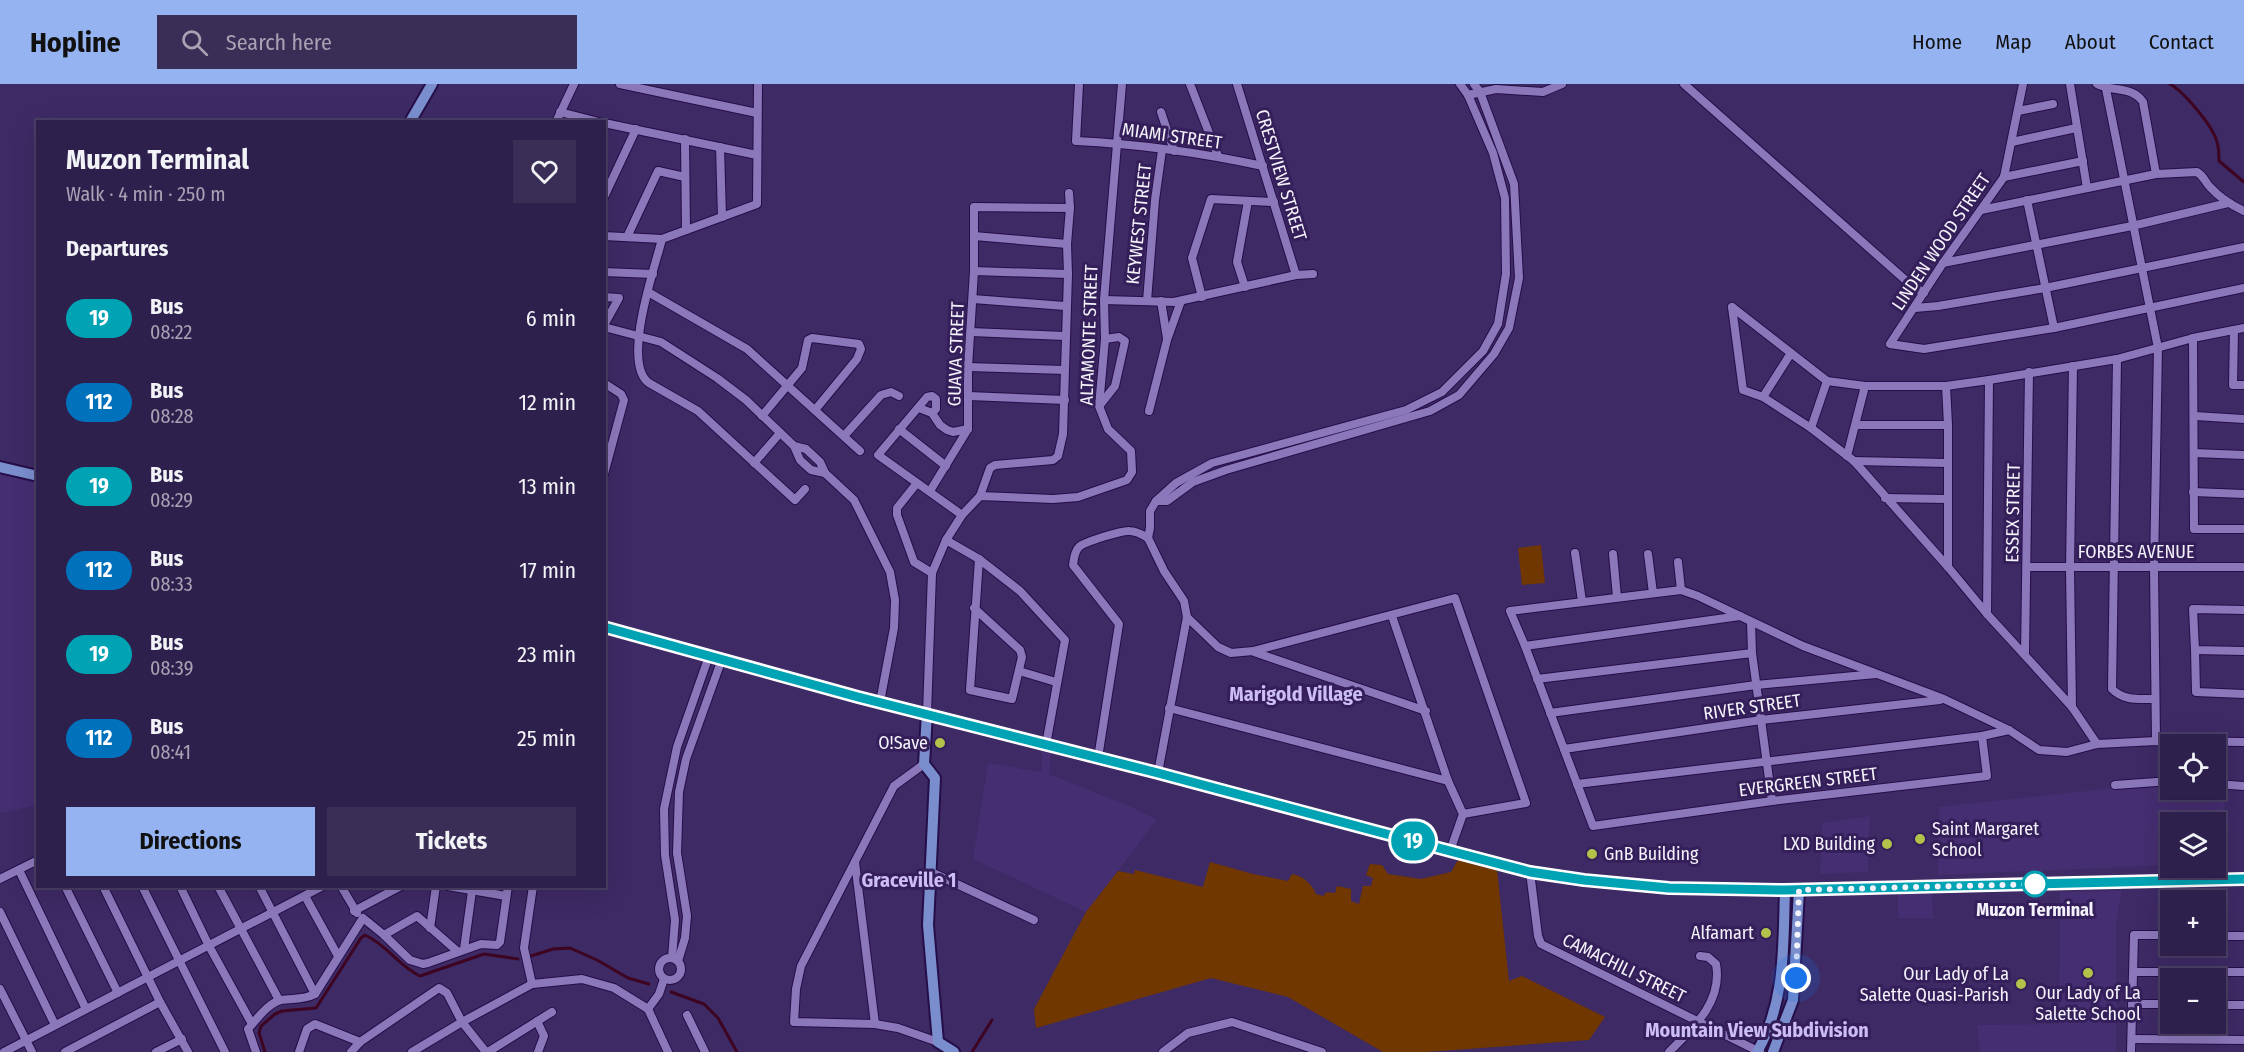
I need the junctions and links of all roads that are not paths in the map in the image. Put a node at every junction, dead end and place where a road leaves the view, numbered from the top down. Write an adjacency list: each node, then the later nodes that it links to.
1 (432, 84): 24 (main road)
2 (574, 84): 21 (street)
3 (620, 84): 22 (street)
4 (758, 84): 22 (street)
5 (1079, 84): 32 (street, MIAMI STREET)
6 (1122, 84): 32 (street, ALTAMONTE STREET)
7 (1190, 84): 37 (street)
8 (1237, 84): 39 (street, CRESTVIEW STREET)
9 (1460, 84): 18 (street)
10 (1474, 84): 17 (street)
11 (1562, 84): 17 (street)
12 (1684, 84): 76 (street)
13 (2023, 84): 20 (street, LINDEN WOOD STREET)
14 (2070, 84): 29 (street)
15 (2097, 84): 16 (street)
16 (2106, 89): 40 (street); 43 (street)
17 (1480, 92): 18 (street); 91 (street)
18 (1468, 95): 88 (street)
19 (2053, 104): 20 (street)
20 (2018, 111): 31 (street, LINDEN WOOD STREET)
21 (560, 112): 25 (street); 26 (street)
22 (757, 112): 36 (street)
23 (1161, 112): 35 (street)
24 (411, 120)
25 (557, 120)
26 (593, 120)
27 (606, 123): 28 (street)
28 (636, 129): 30 (street); 45 (street)
29 (2076, 129): 31 (street); 38 (street)
30 (685, 139): 33 (street); 41 (street)
31 (2012, 142): 42 (street, LINDEN WOOD STREET)
32 (1116, 143): 34 (street, MIAMI STREET); 80 (street, ALTAMONTE STREET)
33 (720, 147): 36 (street); 54 (street)
34 (1162, 150): 35 (street, MIAMI STREET); 81 (street, KEYWEST STREET)
35 (1174, 152): 37 (street, MIAMI STREET)
36 (757, 155): 54 (street)
37 (1218, 156): 39 (street, MIAMI STREET)
38 (2083, 161): 42 (street); 44 (street)
39 (1263, 166): 49 (street, CRESTVIEW STREET)
40 (2156, 174): 43 (street); 50 (street)
41 (685, 177): 56 (street); 59 (street)
42 (2004, 177): 52 (street, LINDEN WOOD STREET)
43 (2124, 182): 44 (street); 55 (street)
44 (2087, 188): 47 (street)
45 (606, 193)
46 (1069, 193): 51 (street)
47 (2027, 200): 52 (street); 62 (street)
48 (1248, 201): 49 (street); 72 (street); 78 (street)
49 (1274, 202): 71 (street, CRESTVIEW STREET)
50 (2228, 203): 53 (street); 55 (street)
51 (1070, 208): 58 (street, GUAVA STREET); 61 (street)
52 (1981, 210): 64 (street, LINDEN WOOD STREET)
53 (2244, 211)
54 (722, 217): 56 (street)
55 (2132, 226): 62 (street); 65 (street)
56 (686, 230): 60 (street)
57 (606, 236): 59 (street)
58 (974, 236): 61 (street); 66 (street, GUAVA STREET)
59 (627, 237): 60 (street)
60 (662, 239): 68 (street)
61 (1066, 244): 69 (street)
62 (2036, 245): 64 (street); 73 (street)
63 (2244, 246): 65 (street)
64 (1943, 263): 76 (street, LINDEN WOOD STREET)
65 (2140, 267): 73 (street); 86 (street)
66 (975, 271): 69 (street); 79 (street, GUAVA STREET)
67 (606, 272): 68 (street)
68 (653, 274): 75 (street)
69 (1068, 274): 84 (street)
70 (1313, 274): 71 (street)
71 (1296, 275): 72 (street)
72 (1245, 287): 78 (street)
73 (2045, 288): 85 (street); 90 (street)
74 (2244, 288): 86 (street)
75 (648, 292): 95 (street); 111 (street)
76 (1924, 293): 85 (street, LINDEN WOOD STREET)
77 (606, 297): 87 (street)
78 (1202, 297): 82 (street)
79 (973, 300): 84 (street); 94 (street, GUAVA STREET)
80 (1104, 300): 81 (street); 98 (street, ALTAMONTE STREET)
81 (1147, 301): 83 (street)
82 (1181, 301): 83 (street); 99 (street)
83 (1161, 302): 99 (street)
84 (1065, 306): 96 (street)
85 (1915, 308): 90 (street, LINDEN WOOD STREET)
86 (2150, 308): 90 (street); 100 (street)
87 (606, 322)
88 (1498, 324): 91 (street); 155 (street)
89 (606, 327): 95 (street)
90 (2054, 327)
91 (1509, 328): 155 (street)
92 (2244, 328): 93 (street)
93 (2234, 330): 97 (street); 110 (street)
94 (971, 332): 96 (street); 104 (street, GUAVA STREET)
95 (638, 336): 123 (street); 140 (street)
96 (1065, 336): 105 (street)
97 (2193, 338): 100 (street); 124 (street)
98 (1105, 339): 118 (street, ALTAMONTE STREET); 118 (street)
99 (1167, 340): 121 (street)
100 (2158, 348): 102 (street); 168 (street)
101 (1791, 353): 108 (street); 116 (street); 116 (street)
102 (2118, 359): 103 (street); 167 (street)
103 (2073, 366): 106 (street); 170 (street)
104 (968, 367): 105 (street); 115 (street, GUAVA STREET)
105 (1065, 369): 117 (street)
106 (2030, 372): 107 (street); 166 (street, ESSEX STREET)
107 (1989, 380): 113 (street); 178 (street)
108 (1827, 381): 112 (street); 128 (street)
109 (606, 384): 134 (street)
110 (2244, 385)
111 (789, 386): 120 (street); 120 (street); 123 (street)
112 (1865, 386): 113 (street); 126 (street)
113 (1946, 386): 127 (street)
114 (899, 396): 133 (street)
115 (968, 396): 117 (street); 130 (street, GUAVA STREET)
116 (1763, 397): 128 (street)
117 (1065, 400): 152 (street)
118 (1099, 406): 152 (street, ALTAMONTE STREET)
119 (919, 408): 122 (street); 122 (street); 129 (street)
120 (816, 410): 133 (street)
121 (1149, 411)
122 (932, 413): 130 (street)
123 (762, 416): 132 (street)
124 (2195, 416): 125 (street); 137 (street)
125 (2244, 419)
126 (1856, 425): 127 (street); 139 (street)
127 (1948, 425): 141 (street)
128 (1811, 428): 139 (street)
129 (899, 429): 142 (street); 147 (street)
130 (968, 429): 142 (street, GUAVA STREET)
131 (606, 432): 134 (street)
132 (780, 433): 135 (street); 140 (street)
133 (844, 436): 136 (street)
134 (614, 438): 144 (street)
135 (794, 446): 145 (street); 145 (street)
136 (860, 451)
137 (2194, 453): 138 (street); 150 (street)
138 (2244, 454)
139 (1850, 459): 141 (street); 153 (street)
140 (754, 463): 148 (street)
141 (1947, 463): 154 (street)
142 (946, 466): 149 (street, GUAVA STREET)
143 (0, 467): 146 (main road)
144 (606, 467)
145 (825, 473): 200 (street)
146 (36, 476)
147 (917, 483): 149 (street); 171 (street)
148 (805, 489)
149 (930, 491): 156 (street)
150 (2193, 492): 151 (street); 157 (street)
151 (2244, 494)
152 (980, 496): 156 (street)
153 (1885, 498): 154 (street); 165 (street)
154 (1947, 500): 165 (street)
155 (1156, 501): 158 (street)
156 (962, 515): 159 (street)
157 (2244, 529)
158 (1148, 538): 179 (street); 214 (street)
159 (946, 540): 163 (street); 171 (street)
160 (1575, 553): 175 (street)
161 (1613, 554): 174 (street)
162 (1648, 554): 173 (street)
163 (979, 559): 176 (street); 195 (street)
164 (1678, 562): 172 (street)
165 (1948, 567): 178 (street)
166 (2028, 567): 170 (street, FORBES AVENUE); 189 (street, ESSEX STREET)
167 (2114, 567): 168 (street, FORBES AVENUE); 170 (street, FORBES AVENUE); 199 (street)
168 (2154, 567): 169 (street, FORBES AVENUE); 199 (street)
169 (2244, 567)
170 (2070, 568): 201 (street)
171 (932, 573): 204 (street)
172 (1681, 590): 173 (street); 181 (street)
173 (1653, 593): 174 (street)
174 (1617, 597): 175 (street)
175 (1582, 601): 184 (street)
176 (975, 608): 192 (street); 192 (street)
177 (2244, 610): 185 (street)
178 (1987, 614): 189 (street)
179 (1187, 616): 186 (street); 202 (street)
180 (1392, 616): 186 (street); 203 (street); 225 (street)
181 (1740, 616): 182 (street); 184 (street)
182 (1751, 622): 188 (street); 193 (street)
183 (606, 628): 190 (main road)
184 (1525, 646): 194 (street)
185 (2195, 650): 187 (street); 197 (street)
186 (1253, 651): 203 (street)
187 (2244, 651)
188 (1752, 653): 194 (street); 196 (street)
189 (2025, 654): 201 (street)
190 (709, 656): 191 (main road); 267 (street)
191 (722, 659): 200 (main road); 267 (street)
192 (1019, 671): 195 (street)
193 (1878, 674): 196 (street); 198 (street)
194 (1537, 679): 205 (street)
195 (1056, 682): 212 (street)
196 (1756, 685): 205 (street); 206 (street)
197 (2244, 694)
198 (1944, 699): 206 (street, RIVER STREET); 207 (street)
199 (2154, 699): 209 (street)
200 (880, 702): 204 (main road)
201 (2072, 707): 211 (street)
202 (1169, 708): 217 (street); 218 (street)
203 (1426, 711): 218 (street)
204 (927, 713): 212 (main road); 216 (main road)
205 (1550, 713): 213 (street)
206 (1761, 720): 213 (street, RIVER STREET); 215 (street)
207 (2009, 730): 208 (street); 211 (street)
208 (1982, 736): 215 (street); 224 (street, EVERGREEN STREET)
209 (2156, 741): 210 (street); 211 (street)
210 (2244, 742)
211 (2097, 744)
212 (1046, 745): 214 (main road)
213 (1564, 749): 220 (street)
214 (1098, 758): 217 (main road)
215 (1767, 763): 220 (street); 224 (street)
216 (924, 764): 227 (street); 230 (main road)
217 (1158, 773): 226 (main road)
218 (1448, 781): 225 (street)
219 (2160, 782): 221 (street)
220 (1576, 784): 224 (street, EVERGREEN STREET)
221 (2115, 785)
222 (2226, 785): 223 (street)
223 (2244, 786)
224 (1772, 801)
225 (1463, 814): 226 (street)
226 (1450, 851): 231 (main road)
227 (855, 861): 291 (street); 291 (street)
228 (36, 862): 229 (street)
229 (19, 870): 232 (street); 283 (street)
230 (931, 872): 256 (street); 298 (main road)
231 (1530, 872): 247 (main road); 288 (street, CAMACHILI STREET)
232 (0, 879)
233 (2244, 879): 248 (main road)
234 (66, 888): 275 (street)
235 (104, 888): 271 (street)
236 (143, 888): 268 (street)
237 (181, 888): 263 (street)
238 (220, 888): 258 (street)
239 (260, 888): 254 (street)
240 (319, 888): 250 (street)
241 (342, 888): 252 (street)
242 (397, 888): 252 (street)
243 (436, 888): 257 (street)
244 (458, 888): 249 (street)
245 (508, 888): 251 (street)
246 (533, 888): 273 (street)
247 (1785, 890): 248 (main road); 317 (main road)
248 (1799, 890): 318 (main road)
249 (472, 891): 251 (street); 264 (street)
250 (305, 896): 254 (street); 265 (street)
251 (506, 896): 264 (street)
252 (354, 910): 255 (street)
253 (0, 912): 292 (street)
254 (272, 913): 258 (street); 276 (street)
255 (363, 918): 259 (street); 265 (street)
256 (1034, 920)
257 (430, 928): 259 (street); 264 (street)
258 (240, 930): 263 (street); 277 (street)
259 (384, 935): 264 (street)
260 (2160, 935): 269 (street)
261 (2226, 936): 262 (street)
262 (2244, 936)
263 (209, 946): 268 (street); 290 (street)
264 (461, 950)
265 (338, 956): 276 (street)
266 (1700, 956): 288 (street)
267 (675, 959): 272 (street); 272 (street)
268 (178, 961): 271 (street); 304 (street)
269 (2134, 972): 270 (street); 279 (street)
270 (2244, 972)
271 (149, 977): 275 (street); 278 (street)
272 (664, 979): 284 (street)
273 (532, 984): 284 (street); 289 (street)
274 (0, 989): 295 (street)
275 (118, 993): 283 (street)
276 (315, 994): 277 (street)
277 (279, 1000): 290 (street)
278 (160, 1002): 293 (street); 301 (street)
279 (2132, 1004): 280 (street); 294 (street)
280 (2160, 1004)
281 (2226, 1005): 282 (street)
282 (2244, 1005)
283 (86, 1009): 292 (street)
284 (648, 1009): 311 (street)
285 (552, 1012): 287 (street)
286 (687, 1015): 312 (street)
287 (537, 1021): 309 (street); 310 (street)
288 (1699, 1021): 316 (street); 317 (street, CAMACHILI STREET)
289 (462, 1022): 297 (street); 308 (street); 309 (street)
290 (252, 1024): 305 (street)
291 (875, 1024): 298 (street)
292 (55, 1025): 295 (street)
293 (182, 1039): 302 (street); 303 (street)
294 (2132, 1039): 296 (street); 319 (street)
295 (26, 1040): 299 (street); 300 (street)
296 (2244, 1040)
297 (360, 1042): 306 (street); 307 (street)
298 (938, 1042): 313 (main road)
299 (4, 1052)
300 (32, 1052)
301 (64, 1052)
302 (156, 1052)
303 (188, 1052)
304 (225, 1052)
305 (256, 1052)
306 (298, 1052)
307 (351, 1052)
308 (412, 1052)
309 (487, 1052)
310 (538, 1052)
311 (668, 1052)
312 (705, 1052)
313 (954, 1052)
314 (1162, 1052): 315 (street)
315 (1322, 1052)
316 (1669, 1052)
317 (1758, 1052)
318 (1773, 1052)
319 (2132, 1052)

